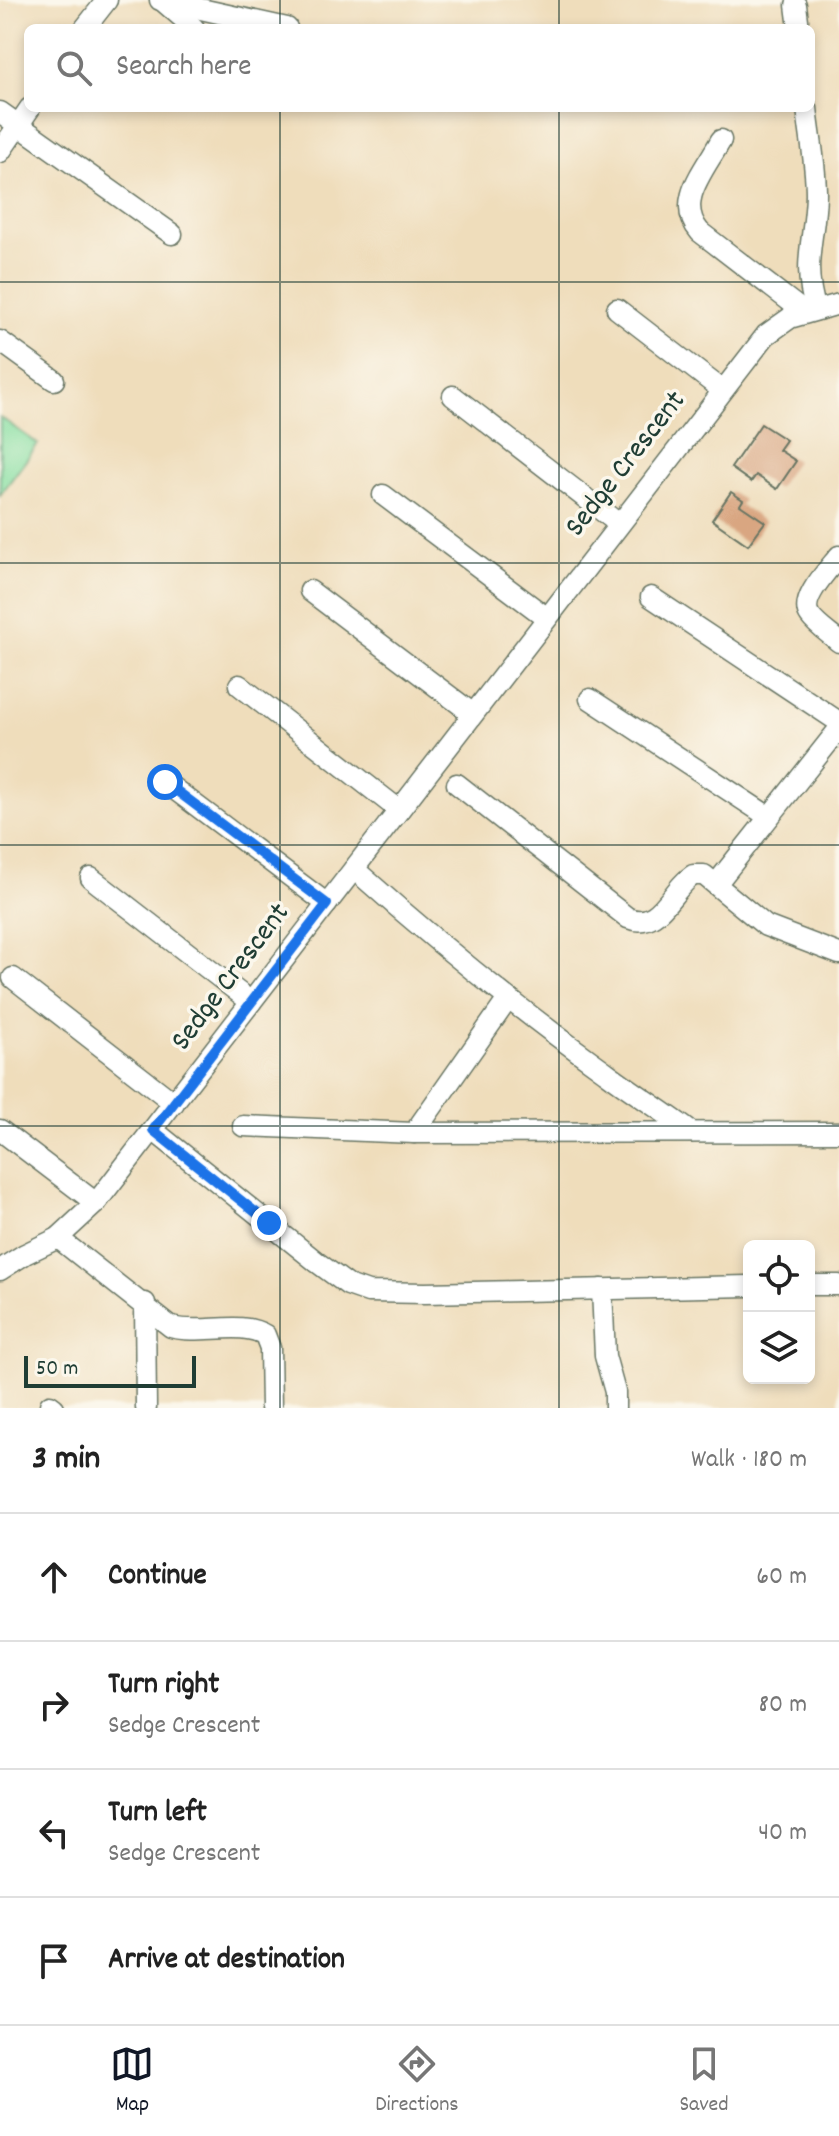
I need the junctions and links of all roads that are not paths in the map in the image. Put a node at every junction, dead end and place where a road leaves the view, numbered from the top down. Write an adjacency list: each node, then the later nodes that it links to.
1 (107, 0): 4 (street)
2 (161, 0): 5 (street); 6 (street)
3 (796, 5): 7 (street)
4 (88, 24)
5 (189, 24)
6 (269, 24)
7 (798, 24)
8 (0, 112): 10 (street)
9 (807, 112): 16 (street)
10 (24, 116): 12 (street); 13 (street)
11 (721, 140): 16 (street)
12 (0, 152)
13 (172, 234)
14 (839, 304): 16 (street, Sedge Crescent)
15 (617, 309): 19 (street)
16 (810, 311): 19 (street, Sedge Crescent)
17 (0, 341): 18 (street)
18 (54, 380)
19 (722, 390): 22 (street, Sedge Crescent)
20 (453, 396): 22 (street)
21 (383, 495): 26 (street)
22 (619, 524): 26 (street, Sedge Crescent)
23 (839, 556): 27 (street)
24 (310, 591): 30 (street)
25 (651, 597): 31 (street)
26 (547, 618): 30 (street, Sedge Crescent)
27 (839, 642)
28 (239, 685): 35 (street)
29 (590, 699): 36 (street)
30 (473, 714): 35 (street, Sedge Crescent)
31 (839, 722)
32 (839, 729): 36 (street)
33 (165, 782): 40 (street)
34 (457, 784): 39 (street)
35 (399, 810): 37 (street, Sedge Crescent)
36 (769, 817): 39 (street)
37 (354, 869): 40 (street, Sedge Crescent); 43 (street)
38 (91, 878): 44 (street)
39 (717, 883): 41 (street)
40 (327, 904): 44 (street, Sedge Crescent)
41 (839, 954)
42 (13, 978): 45 (street)
43 (508, 999): 49 (street); 51 (street)
44 (251, 1002): 45 (street, Sedge Crescent)
45 (174, 1103): 48 (street, Sedge Crescent)
46 (243, 1126): 51 (street)
47 (0, 1130): 52 (street)
48 (153, 1130): 52 (street, Sedge Crescent); 58 (street)
49 (691, 1132): 50 (street); 51 (street)
50 (839, 1132)
51 (414, 1133)
52 (96, 1203): 53 (street, Sedge Crescent)
53 (58, 1238): 54 (street, Sedge Crescent); 59 (street)
54 (0, 1270)
55 (815, 1285): 56 (street)
56 (839, 1285)
57 (743, 1286): 58 (street)
58 (602, 1289): 62 (street)
59 (145, 1303): 60 (street); 61 (street)
60 (146, 1408)
61 (271, 1408)
62 (615, 1408)

